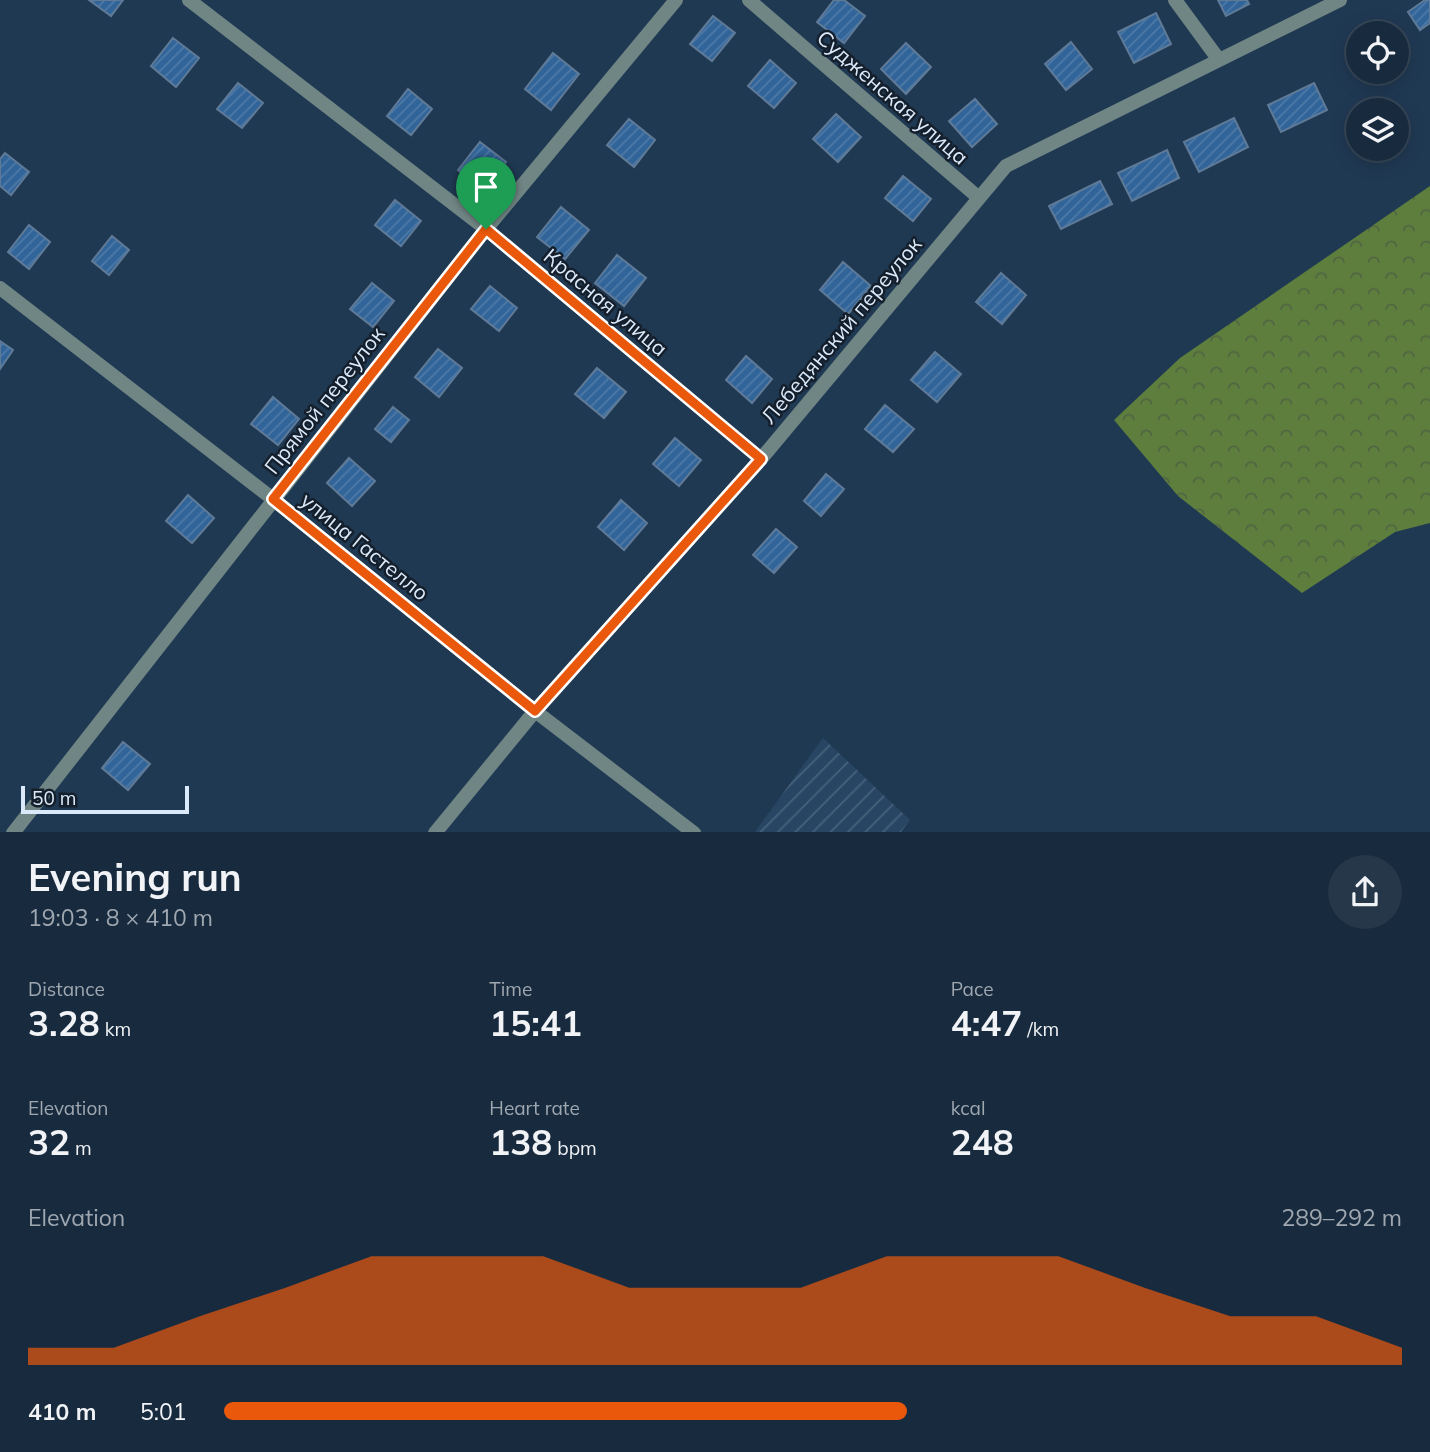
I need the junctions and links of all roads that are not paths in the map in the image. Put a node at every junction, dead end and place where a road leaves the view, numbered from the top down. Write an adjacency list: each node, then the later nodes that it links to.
1 (189, 0): 8 (street, Красная улица)
2 (676, 0): 8 (street, Прямой переулок)
3 (749, 0): 7 (street, Судженская улица)
4 (1175, 0): 6 (street)
5 (1340, 0): 6 (street, Лебедянский переулок)
6 (1219, 60): 7 (street, Лебедянский переулок)
7 (979, 198): 10 (street, Лебедянский переулок)
8 (486, 229): 10 (street, Красная улица); 11 (street, Прямой переулок)
9 (0, 288): 11 (street, улица Гастелло)
10 (761, 459): 12 (street, Лебедянский переулок)
11 (273, 499): 12 (street, улица Гастелло); 13 (street, Прямой переулок)
12 (535, 711): 14 (street, Лебедянский переулок); 15 (street, улица Гастелло)
13 (13, 832)
14 (435, 832)
15 (694, 832)

